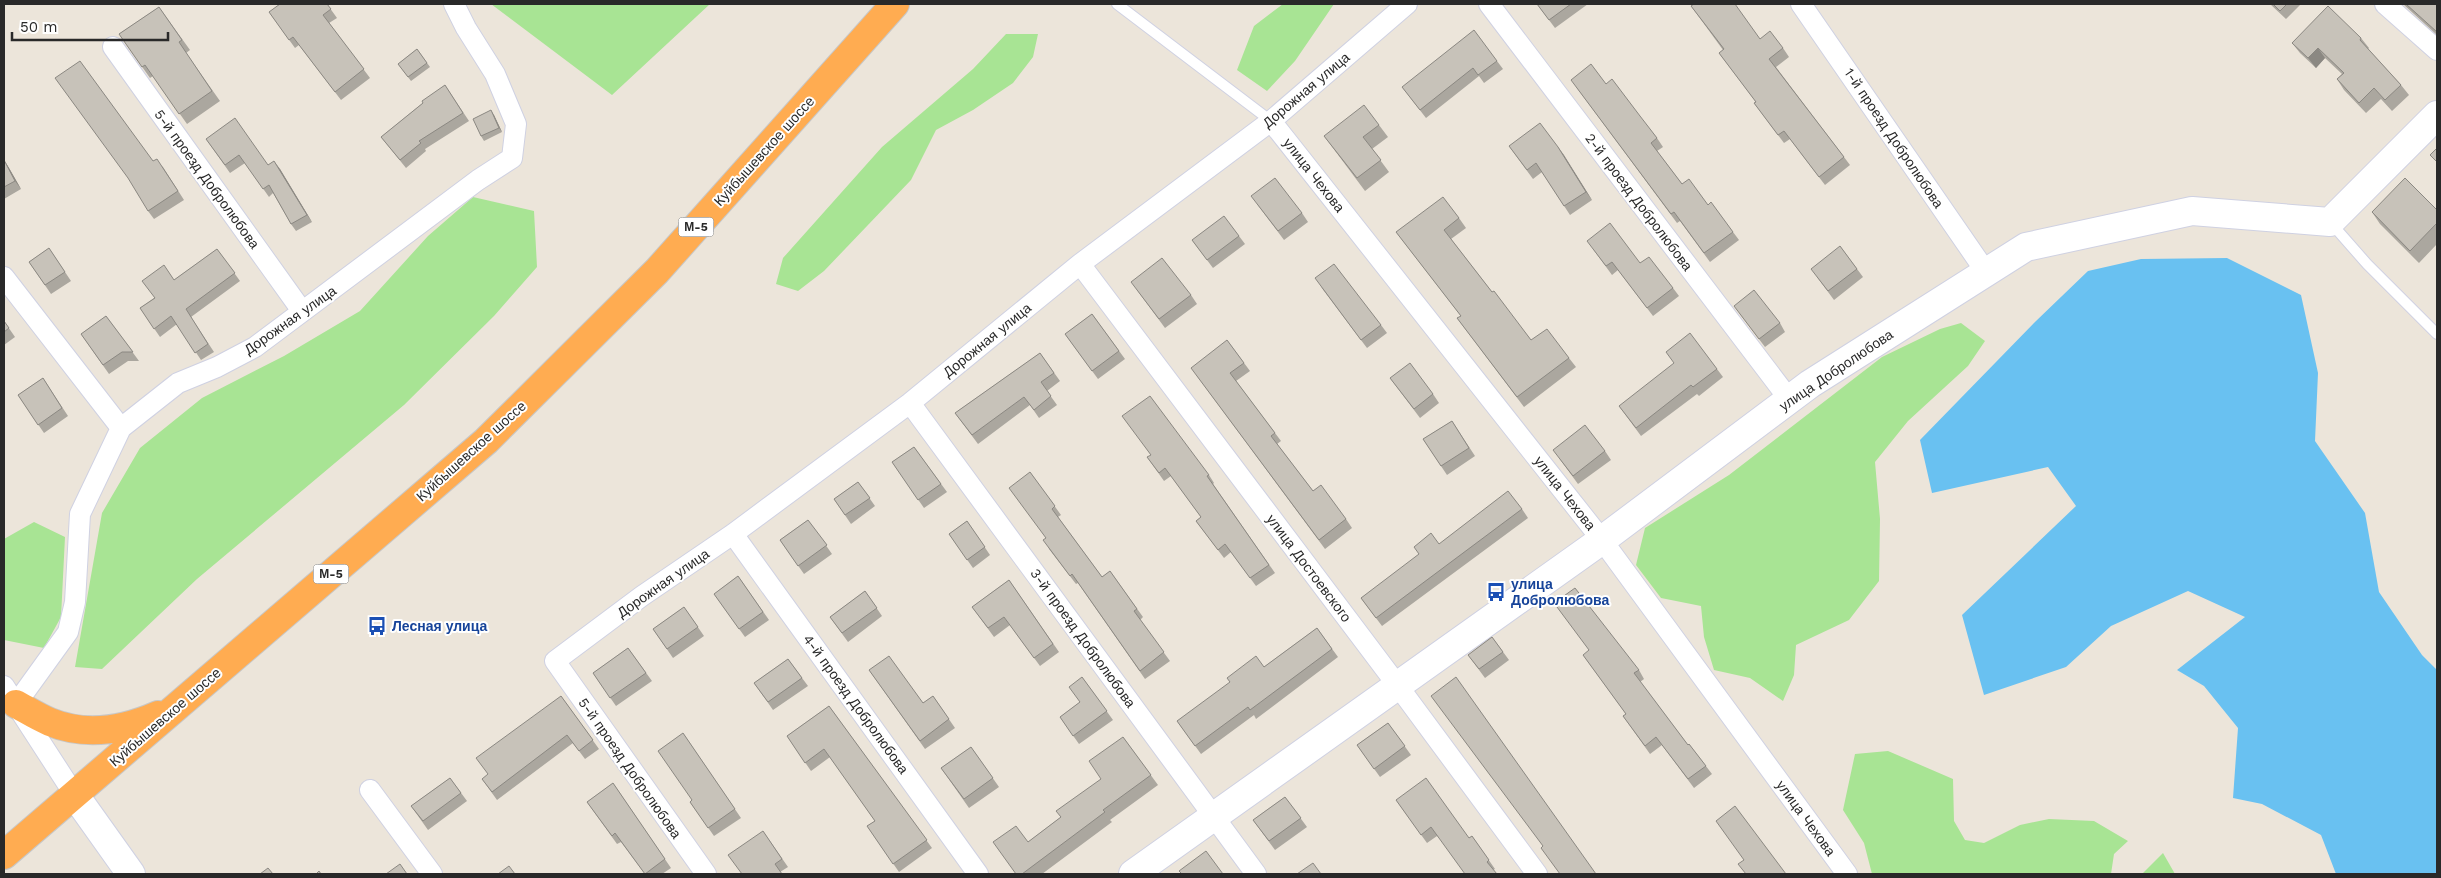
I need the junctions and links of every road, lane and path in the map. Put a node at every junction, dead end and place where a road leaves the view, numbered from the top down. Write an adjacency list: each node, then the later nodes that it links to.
1 (454, 4): 16 (street, Дорожная улица)
2 (895, 4): 26 (highway, Куйбышевское шоссе / М-5)
3 (1117, 4): 11 (lane)
4 (1407, 4): 11 (street, Дорожная улица)
5 (1490, 4): 18 (street, 2-й проезд Добролюбова)
6 (1801, 4): 14 (street, 1-й проезд Добролюбова)
7 (2384, 4): 9 (street)
8 (113, 47): 16 (street, 5-й проезд Добролюбова)
9 (2437, 50)
10 (2437, 115): 12 (street)
11 (1271, 121): 13 (street, Дорожная улица); 22 (street, улица Чехова)
12 (2330, 222): 14 (street, улица Добролюбова); 17 (lane)
13 (1080, 264): 19 (street, Дорожная улица); 24 (street, улица Достоевского)
14 (1986, 272): 18 (street, улица Добролюбова)
15 (4, 277): 20 (street)
16 (302, 312): 20 (street, Дорожная улица)
17 (2437, 334)
18 (1789, 399): 22 (street, улица Добролюбова)
19 (910, 402): 21 (street, Дорожная улица); 29 (street, 3-й проезд Добролюбова)
20 (121, 428): 25 (street, Дорожная улица)
21 (733, 534): 23 (street, Дорожная улица); 34 (street, 4-й проезд Добролюбова)
22 (1602, 540): 24 (street, улица Добролюбова); 38 (street, улица Чехова)
23 (555, 661): 33 (street, 5-й проезд Добролюбова)
24 (1398, 686): 29 (street, улица Добролюбова); 37 (street, улица Достоевского)
25 (10, 695): 26 (highway); 28 (street)
26 (176, 707): 28 (highway, Куйбышевское шоссе / М-5)
27 (370, 790): 32 (street)
28 (74, 794): 30 (highway, Куйбышевское шоссе / М-5); 31 (street)
29 (1214, 817): 35 (street, улица Добролюбова); 36 (street, 3-й проезд Добролюбова)
30 (4, 855)
31 (131, 874)
32 (432, 874)
33 (706, 874)
34 (978, 874)
35 (1133, 874)
36 (1256, 874)
37 (1537, 874)
38 (1847, 874)

